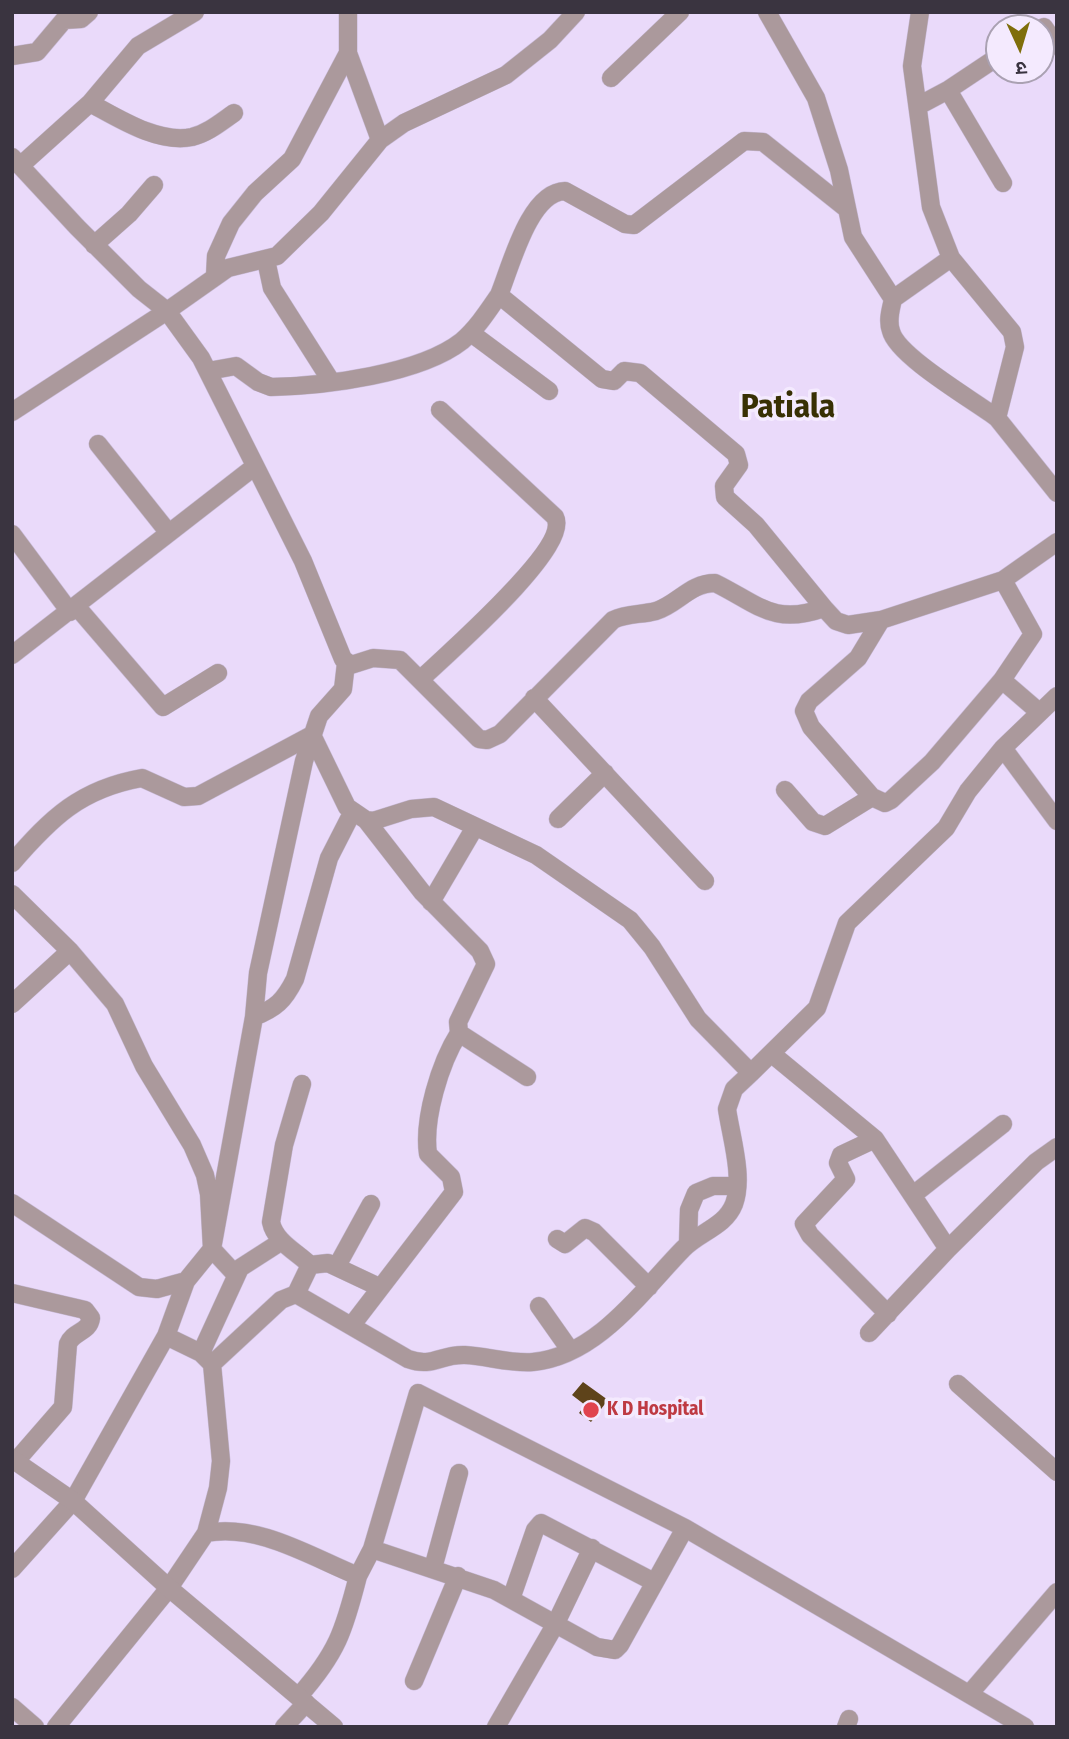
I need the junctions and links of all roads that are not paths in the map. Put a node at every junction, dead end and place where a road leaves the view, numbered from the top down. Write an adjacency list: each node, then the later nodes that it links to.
1 (89, 12): 9 (street)
2 (195, 12): 13 (street)
3 (348, 12): 8 (street)
4 (576, 12): 16 (street)
5 (680, 12): 11 (street)
6 (767, 12): 20 (street)
7 (920, 12): 14 (street)
8 (348, 53): 16 (street); 24 (street)
9 (12, 56)
10 (985, 66): 12 (street)
11 (611, 78)
12 (948, 90): 14 (street); 18 (street)
13 (90, 103): 15 (street); 17 (street)
14 (918, 106): 22 (street)
15 (234, 113)
16 (380, 141): 23 (street)
17 (16, 162): 21 (street)
18 (1003, 183)
19 (154, 185): 21 (street)
20 (847, 209): 25 (street); 26 (street)
21 (94, 245): 27 (street)
22 (951, 258): 26 (street); 34 (street)
23 (266, 260): 24 (street); 30 (street)
24 (215, 276): 27 (street)
25 (499, 295): 28 (street); 42 (street)
26 (893, 299): 34 (street)
27 (167, 312): 29 (street); 33 (street)
28 (471, 333): 30 (street); 31 (street)
29 (208, 371): 30 (street); 36 (street)
30 (331, 381)
31 (549, 390)
32 (440, 410): 48 (street)
33 (12, 412)
34 (997, 418): 37 (street)
35 (98, 444): 38 (street)
36 (254, 467): 38 (street); 46 (street)
37 (1057, 492)
38 (168, 532): 43 (street)
39 (13, 538): 43 (street)
40 (1057, 542): 41 (street)
41 (1003, 580): 44 (street); 49 (street)
42 (824, 608): 44 (street); 51 (street)
43 (73, 610): 45 (street); 47 (street)
44 (881, 620): 57 (street)
45 (12, 655)
46 (346, 663): 48 (street); 53 (street)
47 (218, 673)
48 (421, 679): 51 (street)
49 (1002, 680): 52 (street); 57 (street)
50 (1057, 695): 52 (street)
51 (534, 698): 55 (street)
52 (1038, 711): 54 (street)
53 (312, 735): 58 (street); 62 (street); 68 (street)
54 (1003, 748): 60 (street); 70 (street)
55 (605, 773): 59 (street); 63 (street)
56 (785, 790): 57 (street)
57 (872, 797)
58 (359, 816): 61 (street); 65 (street); 68 (street)
59 (558, 819)
60 (1057, 821)
61 (475, 827): 65 (street); 71 (street)
62 (12, 863)
63 (705, 881)
64 (12, 894): 66 (street)
65 (431, 902): 69 (street)
66 (70, 951): 67 (street); 84 (street)
67 (12, 1004)
68 (254, 1017): 84 (street)
69 (459, 1033): 72 (street); 90 (street)
70 (772, 1054): 71 (street); 75 (street)
71 (751, 1073): 77 (street)
72 (527, 1077)
73 (302, 1084): 82 (street)
74 (1003, 1124): 78 (street)
75 (875, 1139): 78 (street); 95 (street)
76 (1057, 1147): 85 (street)
77 (737, 1186): 83 (street); 83 (street)
78 (913, 1195): 85 (street)
79 (12, 1203): 89 (street)
80 (371, 1204): 87 (street)
81 (557, 1239): 91 (street)
82 (282, 1241): 86 (street); 88 (street)
83 (688, 1243): 91 (street)
84 (212, 1249): 88 (street); 89 (street)
85 (948, 1250): 95 (street)
86 (310, 1265): 87 (street); 93 (street)
87 (337, 1266): 90 (street)
88 (236, 1275): 100 (street)
89 (186, 1281): 98 (street)
90 (379, 1287): 96 (street)
91 (649, 1287): 99 (street)
92 (12, 1293): 104 (street)
93 (296, 1294): 96 (street); 100 (street)
94 (540, 1306): 99 (street)
95 (888, 1314): 97 (street)
96 (352, 1325): 101 (street)
97 (869, 1333)
98 (166, 1336): 100 (street); 107 (street)
99 (570, 1350): 101 (street)
100 (206, 1359): 109 (street)
101 (424, 1364): 103 (street)
102 (958, 1384): 105 (street)
103 (418, 1393): 108 (street); 111 (street)
104 (14, 1460): 107 (street)
105 (1057, 1472)
106 (459, 1473): 113 (street)
107 (73, 1501): 112 (street); 117 (street)
108 (684, 1528): 116 (street); 122 (street)
109 (206, 1533): 114 (street); 117 (street)
110 (592, 1548): 116 (street); 119 (street); 120 (street)
111 (372, 1549): 113 (street); 114 (street)
112 (14, 1562)
113 (433, 1568): 115 (street)
114 (358, 1576): 123 (street)
115 (458, 1576): 119 (street); 121 (street)
116 (654, 1582): 120 (street)
117 (169, 1588): 123 (street); 126 (street)
118 (1056, 1594): 122 (street)
119 (511, 1599): 120 (street)
120 (555, 1625): 129 (street)
121 (414, 1681)
122 (971, 1692): 130 (street)
123 (302, 1700): 127 (street); 128 (street)
124 (12, 1707): 125 (street)
125 (36, 1727)
126 (56, 1727)
127 (284, 1727)
128 (334, 1727)
129 (496, 1727)
130 (1025, 1727)

